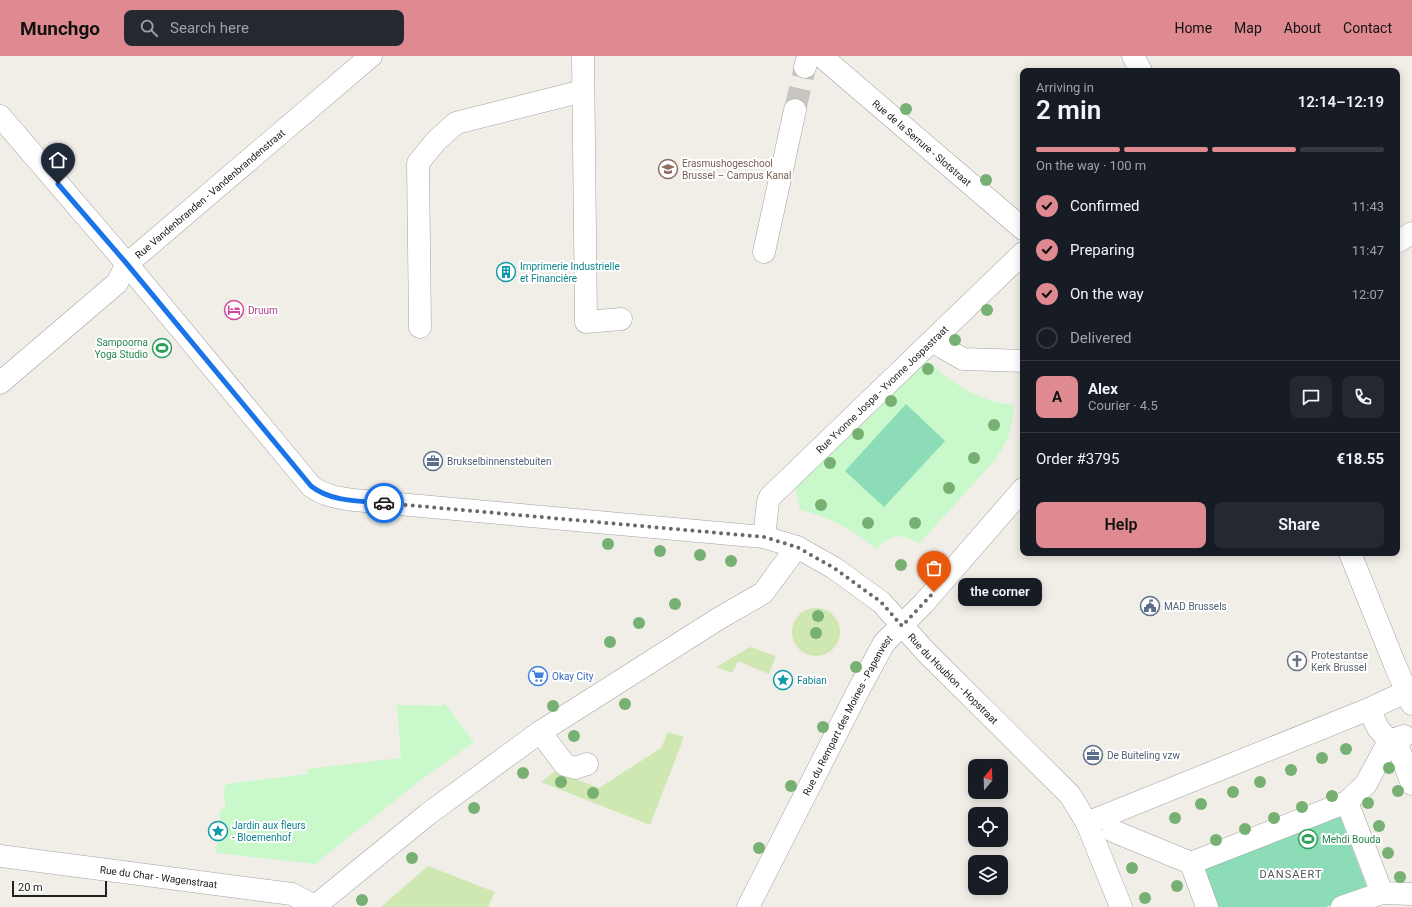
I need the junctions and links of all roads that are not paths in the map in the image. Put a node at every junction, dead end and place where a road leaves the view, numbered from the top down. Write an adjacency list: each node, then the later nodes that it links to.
1 (370, 56): 12 (street, Rue Vandenbranden - Vandenbrandenstraat)
2 (582, 56): 4 (street)
3 (812, 60): 7 (street, Rue de la Serrure - Slotstraat)
4 (583, 91): 13 (street); 14 (street)
5 (795, 110): 10 (street)
6 (0, 116): 12 (street, Rue du Houblon - Hopstraat)
7 (1020, 227)
8 (1412, 233): 9 (street)
9 (1400, 240)
10 (764, 252)
11 (1020, 256): 19 (street, Rue Yvonne Jospa - Yvonne Jospastraat)
12 (127, 264): 17 (street, Rue Vandenbranden - Vandenbrandenstraat); 19 (street, Rue du Houblon - Hopstraat)
13 (621, 319)
14 (420, 327)
15 (942, 347): 16 (street)
16 (1020, 360)
17 (0, 383)
18 (1020, 492): 22 (street, Rue du Rempart des Moines - Papenvest)
19 (764, 537): 20 (street, Rue du Houblon - Hopstraat)
20 (797, 547): 22 (street, Rue du Houblon - Hopstraat); 25 (street)
21 (1351, 556): 23 (street)
22 (902, 626): 30 (street, Rue du Houblon - Hopstraat); 37 (street, Rue du Rempart des Moines - Papenvest)
23 (1410, 695): 30 (street)
24 (1374, 720): 26 (street)
25 (540, 732): 27 (street); 36 (street)
26 (1396, 739): 28 (street); 29 (street)
27 (587, 764)
28 (1412, 784)
29 (1347, 802): 33 (street); 34 (street)
30 (1087, 823): 38 (street, Rue du Houblon - Hopstraat)
31 (1113, 831): 33 (street)
32 (0, 856): 36 (street, Rue du Char - Wagenstraat)
33 (1191, 863): 39 (street)
34 (1382, 893): 35 (street); 40 (street)
35 (1412, 894)
36 (314, 907)
37 (748, 907)
38 (1121, 907)
39 (1207, 907)
40 (1342, 907)

